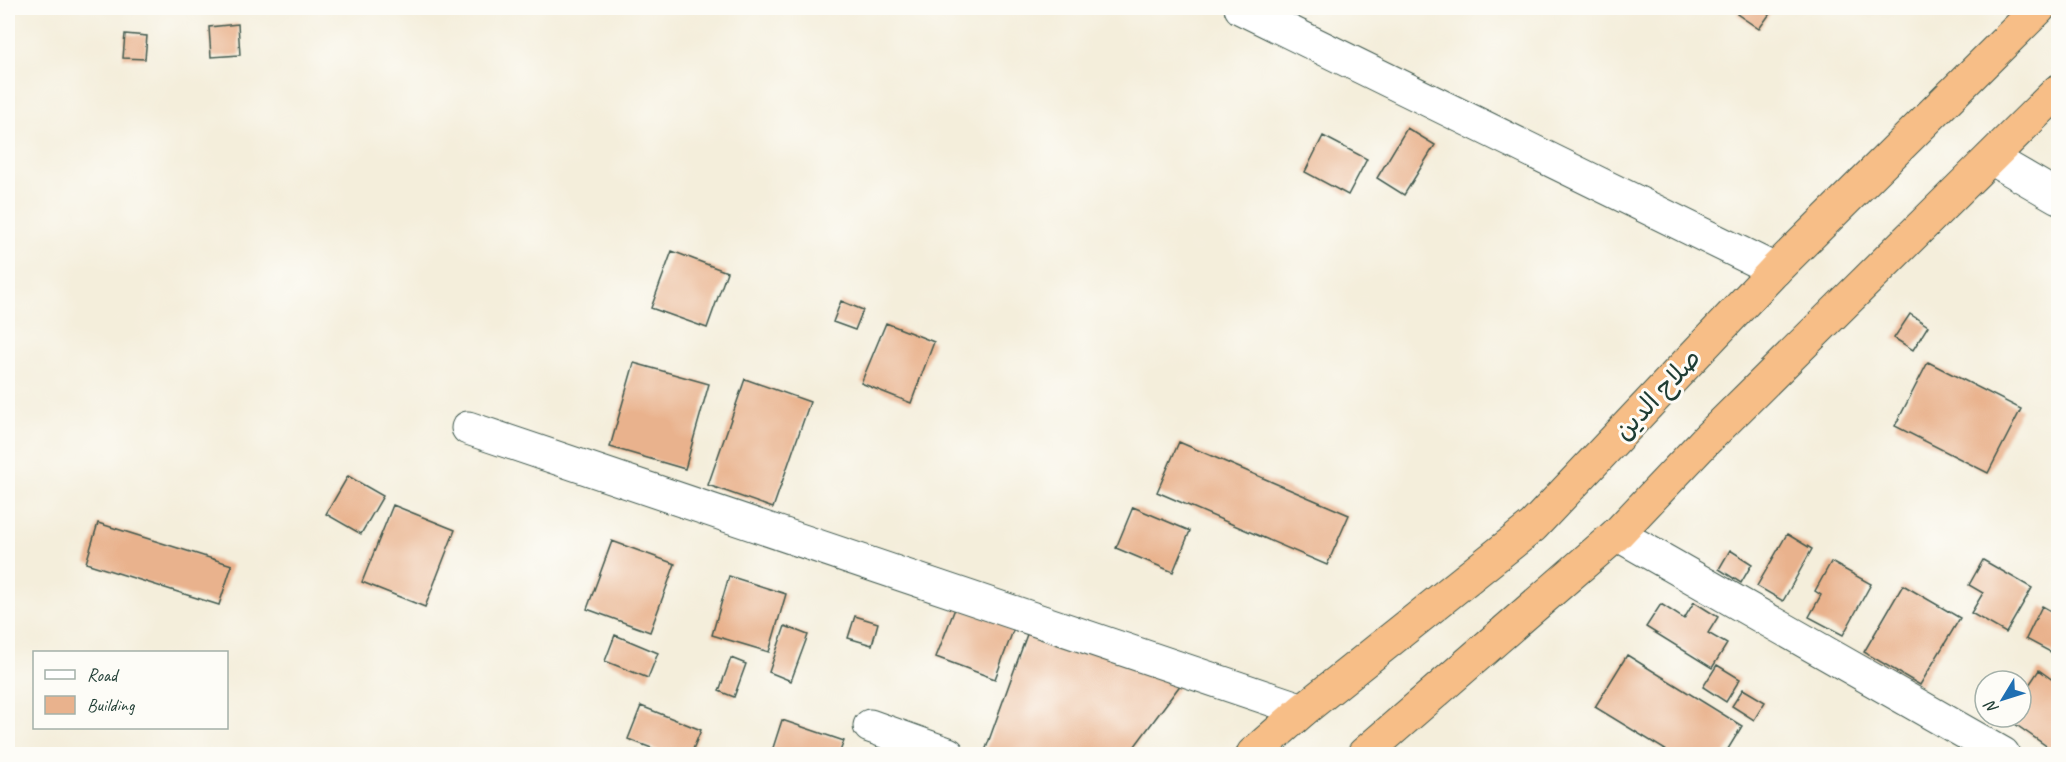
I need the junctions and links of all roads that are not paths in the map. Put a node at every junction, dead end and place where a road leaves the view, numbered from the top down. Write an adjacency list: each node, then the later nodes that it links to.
1 (1241, 8): 6 (lane)
2 (2039, 8): 6 (highway, صلاح الدين)
3 (2058, 91): 4 (highway)
4 (1991, 158): 5 (lane); 8 (highway)
5 (2058, 196)
6 (1775, 270): 9 (highway, صلاح الدين)
7 (468, 428): 9 (lane)
8 (1617, 534): 11 (highway); 14 (lane)
9 (1303, 710): 13 (highway, صلاح الدين)
10 (870, 726): 12 (lane)
11 (1377, 751)
12 (948, 754)
13 (1253, 754)
14 (2003, 754)

